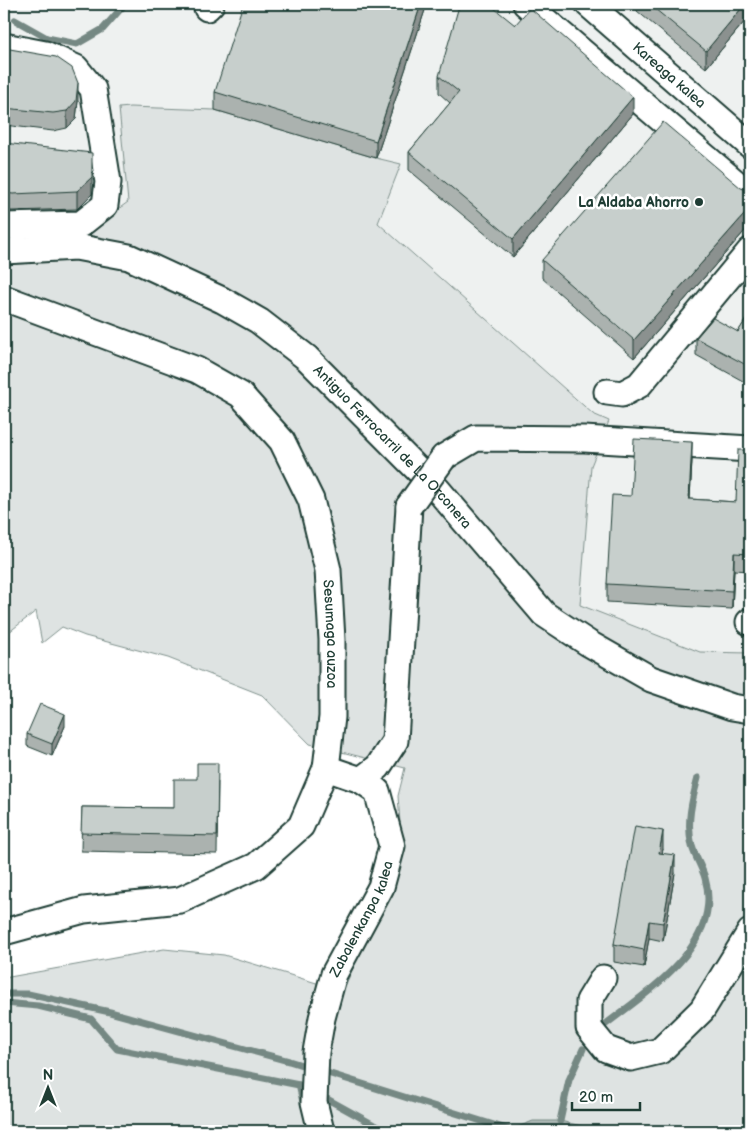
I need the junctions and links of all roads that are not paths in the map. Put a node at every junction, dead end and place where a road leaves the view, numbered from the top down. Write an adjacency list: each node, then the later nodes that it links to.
1 (526, 4): 7 (street)
2 (588, 4): 4 (street, Kareaga kalea)
3 (4, 46): 6 (street)
4 (750, 145)
5 (76, 153): 6 (street)
6 (104, 155): 8 (street)
7 (750, 195)
8 (4, 226)
9 (4, 251): 14 (street, Antiguo Ferrocarril de La Orconera)
10 (750, 251): 12 (street)
11 (4, 298): 15 (street, Sesumaga auzoa)
12 (607, 392)
13 (750, 449): 16 (street, bridge)
14 (750, 710)
15 (326, 768): 16 (street, Zabalenkanpa kalea); 17 (street, Sesumaga auzoa)
16 (361, 780): 20 (street, Zabalenkanpa kalea)
17 (4, 932)
18 (750, 932): 19 (street)
19 (603, 978)
20 (321, 1131)

